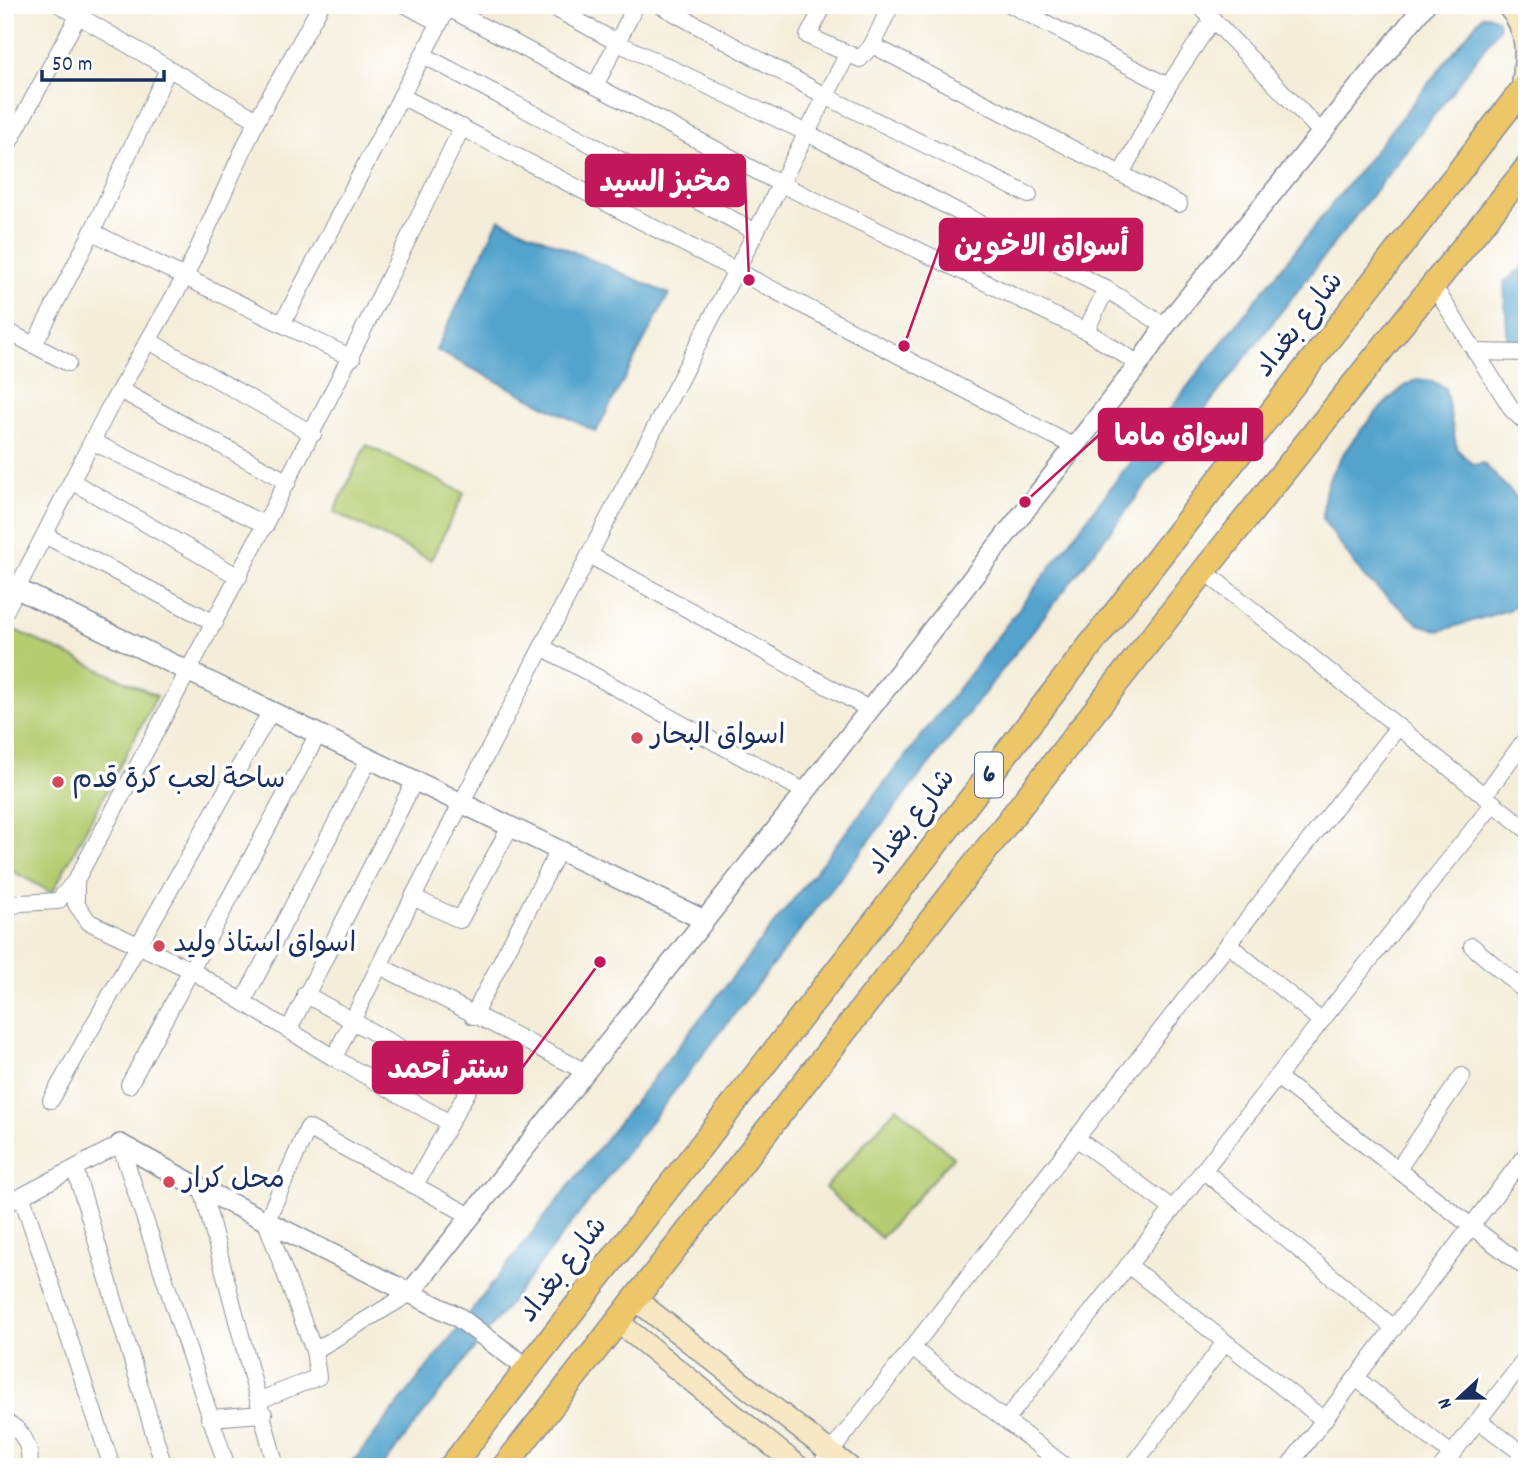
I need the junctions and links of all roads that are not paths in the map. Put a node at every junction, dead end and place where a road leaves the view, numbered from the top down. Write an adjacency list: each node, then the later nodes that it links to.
1 (60, 5): 14 (street)
2 (321, 5): 27 (street)
3 (406, 5): 16 (street)
4 (549, 5): 17 (street)
5 (636, 5): 17 (street)
6 (660, 5): 26 (street)
7 (824, 5): 20 (street)
8 (891, 5): 18 (street)
9 (1011, 5): 23 (street)
10 (1199, 5): 15 (street)
11 (1425, 5): 29 (street)
12 (448, 7): 16 (street); 22 (street)
13 (1518, 15): 24 (main road)
14 (78, 16): 21 (street); 31 (street)
15 (1213, 19): 23 (street); 29 (street)
16 (439, 23): 19 (street)
17 (618, 43): 22 (street); 30 (street)
18 (872, 45): 20 (street); 32 (street)
19 (423, 55): 25 (street); 38 (street)
20 (847, 55): 26 (street)
21 (168, 69): 27 (street); 37 (street)
22 (595, 86): 34 (street)
23 (1168, 86): 32 (street)
24 (1524, 87): 131 (highway, شارع بغداد / 6)
25 (401, 96): 28 (street); 43 (street)
26 (827, 97): 30 (street); 35 (street)
27 (257, 120): 40 (street)
28 (462, 127): 39 (street); 51 (street)
29 (1320, 131): 44 (street)
30 (809, 134): 34 (street); 42 (street)
31 (5, 150)
32 (1122, 174): 36 (street)
33 (1524, 175): 41 (highway, 6)
34 (781, 184): 38 (street); 46 (street)
35 (1029, 195)
36 (1179, 204)
37 (92, 232): 40 (street); 48 (street)
38 (756, 232): 39 (street)
39 (736, 270): 58 (street); 63 (street)
40 (185, 276): 43 (street); 47 (street)
41 (1433, 285): 49 (street); 64 (highway, 6)
42 (1106, 289): 44 (street); 46 (street)
43 (282, 324): 51 (street)
44 (1165, 326): 53 (street)
45 (5, 330): 48 (street)
46 (1086, 331): 53 (street)
47 (149, 341): 54 (street); 56 (street)
48 (34, 345): 52 (street)
49 (1475, 352): 50 (street); 55 (street)
50 (1527, 353)
51 (352, 358): 56 (street)
52 (68, 363)
53 (1139, 364): 58 (street)
54 (120, 390): 57 (street); 60 (street)
55 (1527, 424)
56 (313, 434): 60 (street)
57 (93, 442): 59 (street); 61 (street)
58 (1074, 447): 71 (street)
59 (73, 482): 62 (street); 65 (street)
60 (288, 482): 61 (street)
61 (266, 524): 65 (street)
62 (46, 536): 66 (street); 68 (street)
63 (589, 555): 69 (street); 71 (street)
64 (1204, 571): 73 (street); 124 (highway, 6)
65 (239, 577): 68 (street)
66 (11, 586): 67 (street); 70 (street)
67 (5, 612)
68 (215, 623): 70 (street)
69 (542, 647): 78 (street); 80 (street)
70 (190, 672): 72 (street); 84 (street)
71 (867, 708): 78 (street)
72 (271, 711): 74 (street); 89 (street)
73 (1398, 727): 79 (street); 88 (street)
74 (318, 734): 76 (street); 92 (street)
75 (1527, 737): 79 (street)
76 (369, 758): 77 (street); 95 (street)
77 (415, 780): 80 (street); 94 (street)
78 (804, 791): 87 (street)
79 (1489, 800): 82 (street); 98 (street)
80 (462, 802): 81 (street); 85 (street)
81 (510, 827): 83 (street); 85 (street)
82 (1527, 830)
83 (559, 850): 87 (street); 96 (street)
84 (76, 880): 86 (street); 89 (street)
85 (413, 897): 91 (street)
86 (5, 908)
87 (704, 920): 101 (street)
88 (1228, 944): 98 (street); 107 (street)
89 (139, 946): 92 (street); 105 (street)
90 (1472, 946): 93 (street)
91 (380, 966): 96 (street); 97 (street)
92 (191, 970): 95 (street); 104 (street)
93 (1527, 993)
94 (304, 994): 97 (street); 99 (street)
95 (243, 1002): 99 (street)
96 (473, 1016): 101 (street)
97 (352, 1021): 100 (street); 106 (street)
98 (1321, 1021): 103 (street)
99 (289, 1029): 100 (street)
100 (334, 1058): 106 (street)
101 (586, 1072): 118 (street)
102 (1462, 1076): 111 (street)
103 (1277, 1077): 111 (street); 112 (street)
104 (129, 1085)
105 (51, 1100)
106 (450, 1123): 113 (street)
107 (1076, 1138): 117 (street); 128 (street)
108 (120, 1144): 110 (street); 114 (street); 134 (street)
109 (1527, 1153): 120 (street)
110 (75, 1169): 115 (street); 144 (street)
111 (1398, 1169): 120 (street)
112 (1203, 1170): 117 (street); 126 (street)
113 (415, 1185): 118 (street); 119 (street)
114 (202, 1189): 119 (street); 133 (street)
115 (22, 1197): 116 (street); 143 (street)
116 (5, 1205)
117 (1173, 1209): 121 (street)
118 (471, 1216): 123 (street)
119 (266, 1222): 123 (street); 129 (street)
120 (1471, 1226): 122 (street); 126 (street)
121 (1128, 1265): 127 (street); 135 (street)
122 (1527, 1269)
123 (409, 1294): 129 (street); 131 (street)
124 (635, 1299): 125 (highway, 6); 140 (main road)
125 (617, 1321): 148 (highway, 6); 149 (main road)
126 (1394, 1328): 132 (street)
127 (1225, 1342): 136 (street); 152 (street)
128 (912, 1348): 135 (street); 140 (street)
129 (314, 1351): 133 (street)
130 (1527, 1357): 137 (street)
131 (527, 1368): 147 (highway, شارع بغداد / 6)
132 (1356, 1378): 136 (street); 141 (street)
133 (262, 1407): 134 (street); 146 (street)
134 (209, 1418): 145 (street)
135 (1006, 1420): 151 (street)
136 (1324, 1420): 153 (street)
137 (1478, 1420): 139 (street); 141 (street)
138 (5, 1422): 142 (street)
139 (1527, 1457)
140 (825, 1459): 150 (main road)
141 (1447, 1460)
142 (29, 1467)
143 (112, 1467)
144 (164, 1467)
145 (227, 1467)
146 (276, 1467)
147 (450, 1467)
148 (504, 1467)
149 (799, 1467)
150 (849, 1467)
151 (1066, 1467)
152 (1132, 1467)
153 (1288, 1467)

